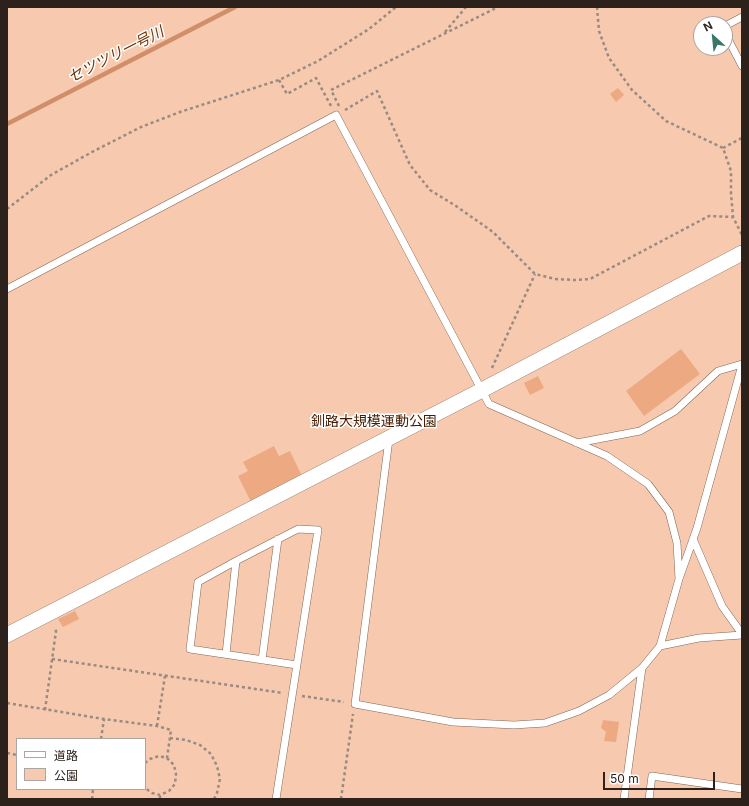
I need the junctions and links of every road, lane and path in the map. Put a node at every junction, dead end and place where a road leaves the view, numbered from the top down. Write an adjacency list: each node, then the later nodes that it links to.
1 (396, 7): 10 (path)
2 (466, 7): 7 (path)
3 (498, 7): 7 (path)
4 (597, 7): 13 (path)
5 (742, 17): 6 (lane)
6 (733, 22)
7 (443, 34): 18 (path)
8 (733, 49): 9 (lane)
9 (742, 66)
10 (279, 80): 11 (path); 14 (path)
11 (336, 115): 19 (lane); 22 (lane)
12 (742, 138): 13 (path)
13 (723, 148): 15 (path)
14 (7, 210)
15 (733, 218): 16 (path); 18 (path)
16 (742, 235)
17 (742, 253): 22 (street)
18 (534, 274): 21 (path)
19 (7, 289)
20 (742, 365): 24 (lane); 26 (lane)
21 (492, 368)
22 (482, 390): 23 (street); 24 (lane)
23 (389, 438): 29 (street); 41 (lane)
24 (577, 443): 28 (lane)
25 (278, 539): 27 (lane); 35 (lane); 36 (lane)
26 (693, 539): 28 (lane); 30 (lane)
27 (236, 561): 33 (lane); 33 (lane)
28 (678, 579): 32 (lane)
29 (50, 613): 31 (street); 34 (path)
30 (742, 634): 32 (lane)
31 (7, 635)
32 (660, 646): 37 (lane)
33 (226, 654): 35 (lane)
34 (52, 659): 38 (path); 42 (path)
35 (262, 660): 36 (lane)
36 (297, 665): 39 (lane)
37 (642, 668): 41 (lane); 56 (lane)
38 (165, 676): 39 (path); 44 (path)
39 (292, 694): 41 (path); 54 (lane)
40 (7, 703): 42 (path)
41 (355, 704): 55 (path)
42 (44, 710): 43 (path)
43 (104, 719): 44 (path); 45 (path)
44 (157, 726): 46 (path)
45 (101, 738)
46 (170, 738): 47 (path); 53 (path)
47 (168, 758): 48 (path); 51 (path)
48 (146, 763)
49 (146, 789): 51 (path)
50 (742, 789): 57 (lane)
51 (160, 795): 52 (path)
52 (160, 799)
53 (214, 799)
54 (276, 799)
55 (341, 799)
56 (624, 799)
57 (649, 799)

